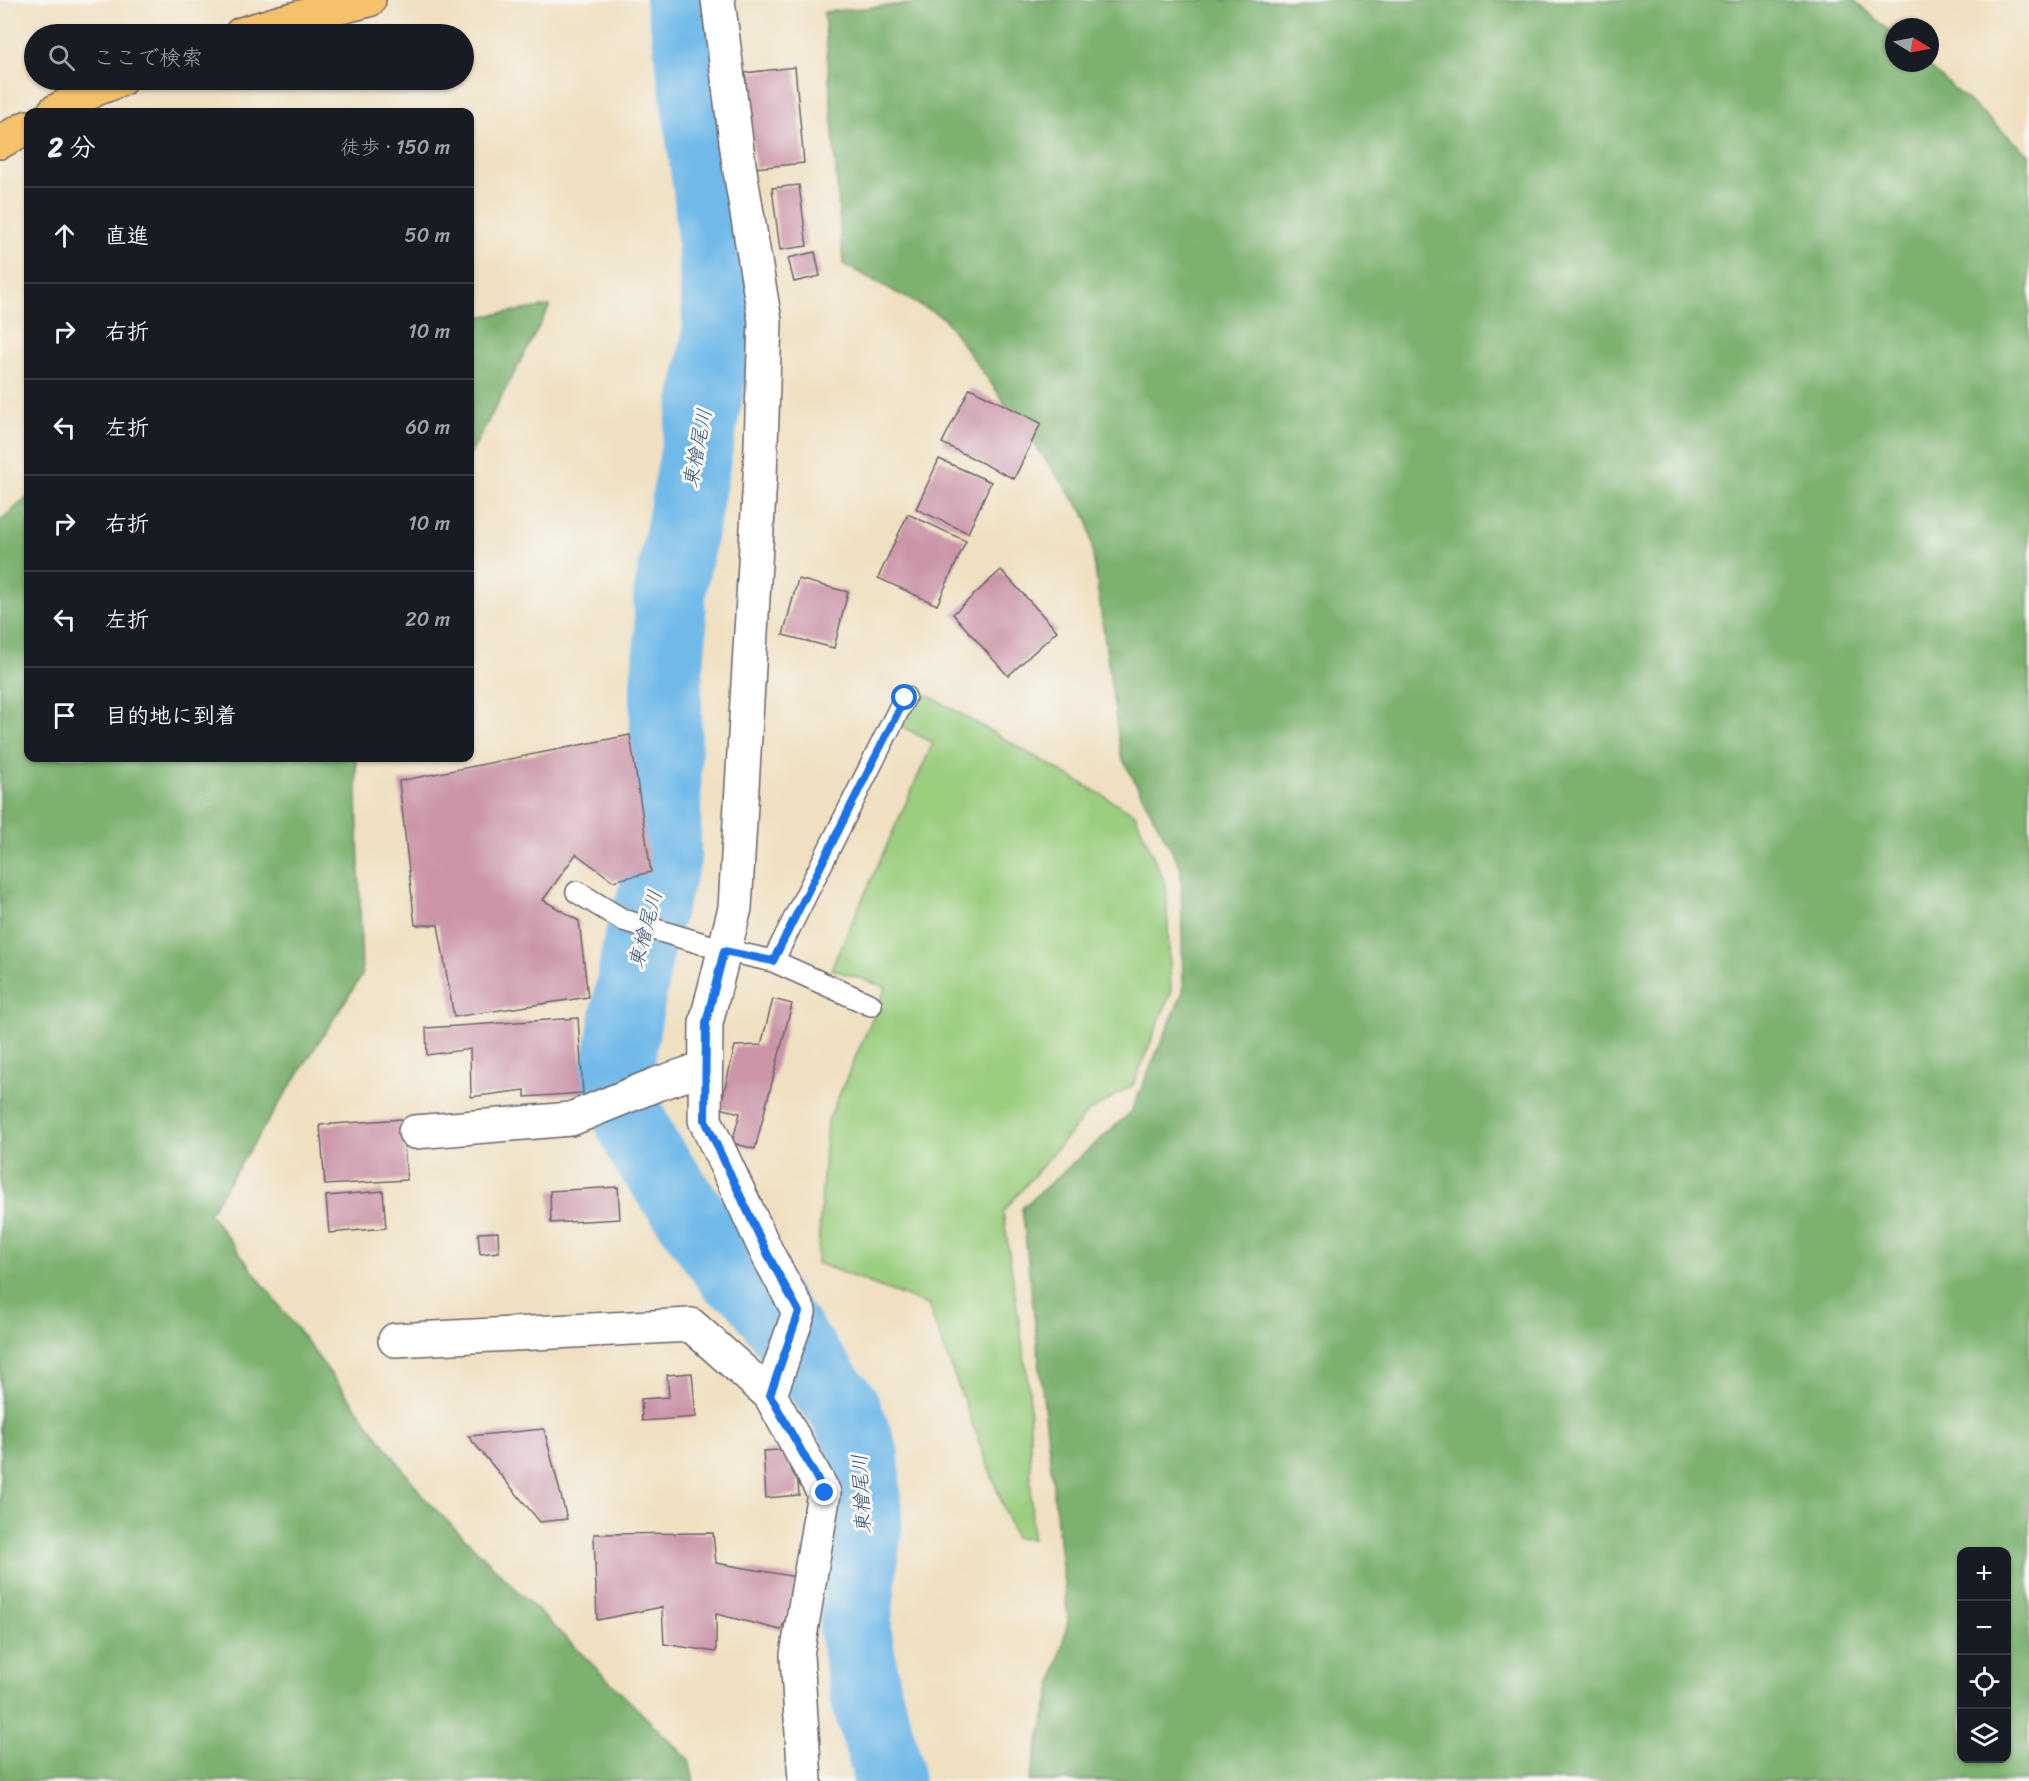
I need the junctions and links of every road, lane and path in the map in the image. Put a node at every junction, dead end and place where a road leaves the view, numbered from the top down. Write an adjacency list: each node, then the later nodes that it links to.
1 (369, 0): 3 (highway)
2 (718, 0): 10 (street)
3 (274, 24)
4 (94, 90): 5 (highway)
5 (61, 108)
6 (24, 129): 7 (highway)
7 (0, 142)
8 (905, 698): 11 (lane)
9 (577, 892): 10 (lane)
10 (724, 951): 11 (lane); 13 (street)
11 (773, 961): 12 (lane)
12 (872, 1005)
13 (705, 1068): 14 (street); 16 (street)
14 (416, 1132)
15 (395, 1340): 16 (street)
16 (770, 1395): 17 (street)
17 (804, 1781)

